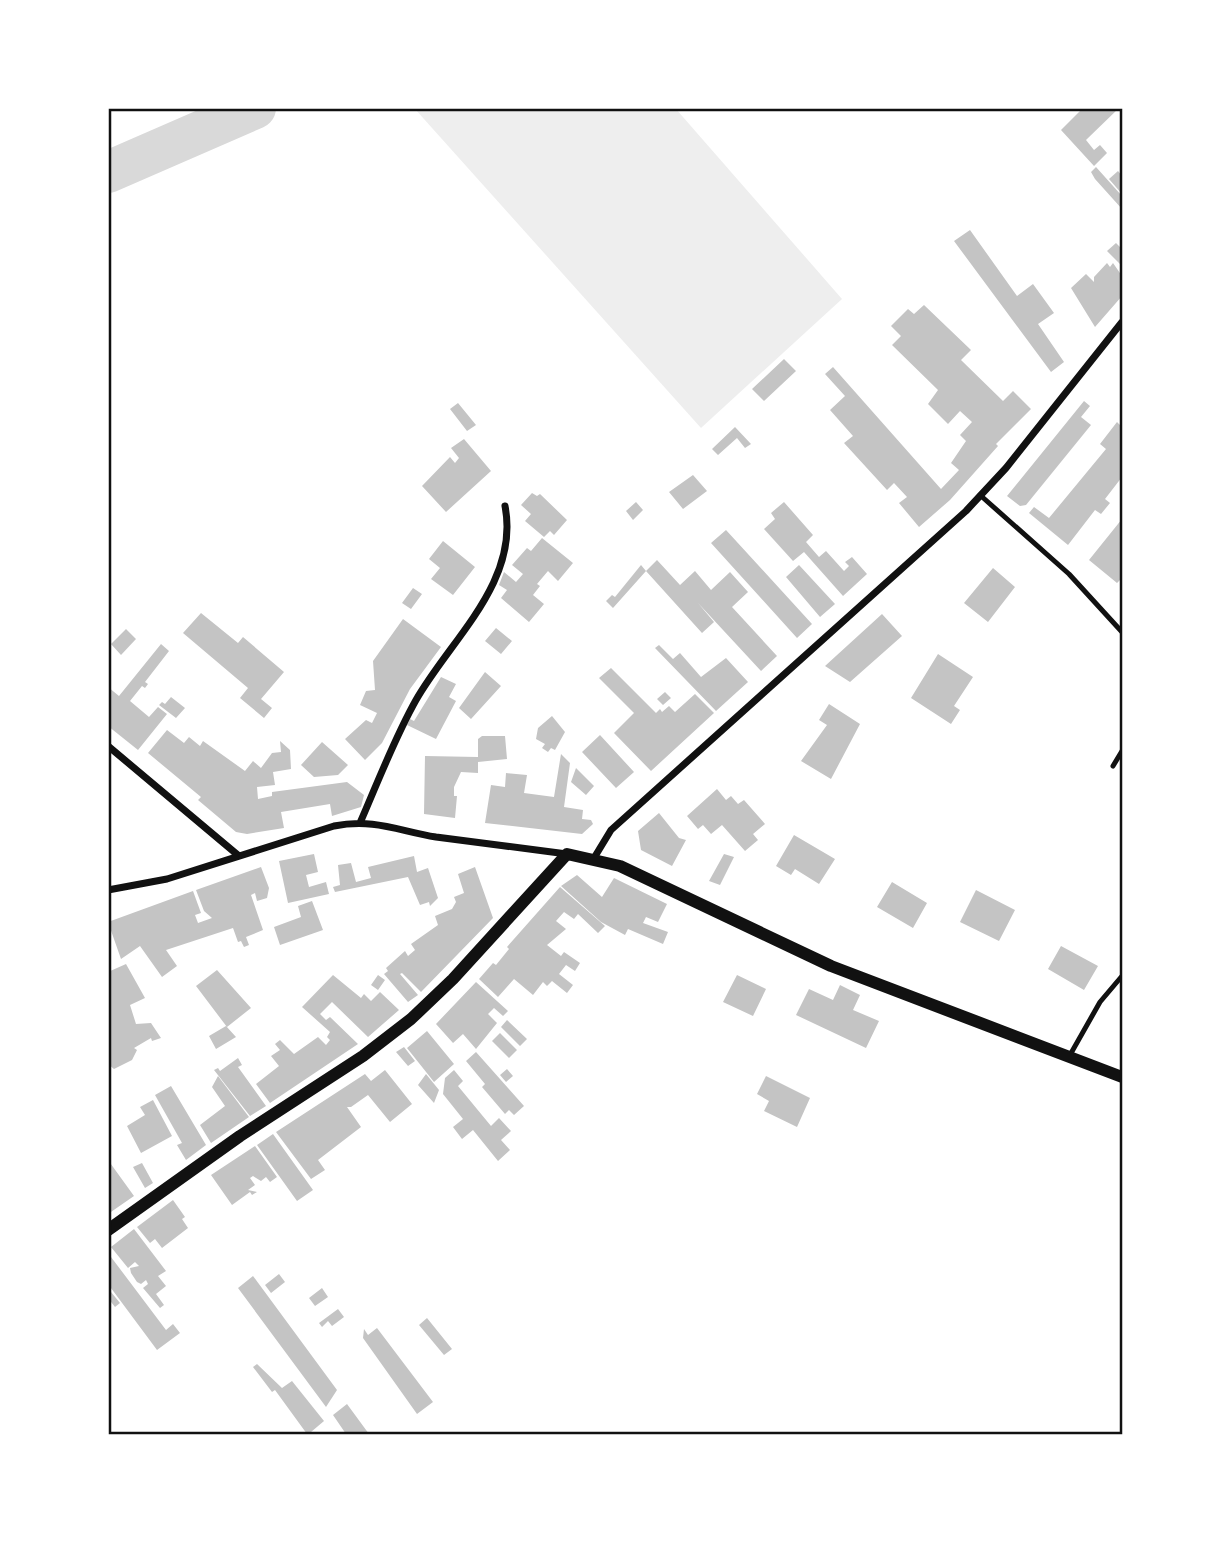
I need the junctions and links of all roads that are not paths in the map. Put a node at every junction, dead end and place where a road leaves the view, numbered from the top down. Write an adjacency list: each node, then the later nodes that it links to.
1 (1122, 322): 2 (street)
2 (980, 495): 4 (lane); 11 (street)
3 (505, 506): 8 (street)
4 (1122, 632)
5 (108, 746): 10 (street)
6 (1122, 751): 7 (lane)
7 (1113, 766)
8 (360, 823): 9 (street); 10 (street)
9 (567, 855): 11 (street); 16 (street)
10 (239, 856): 12 (street)
11 (594, 858): 14 (street)
12 (109, 890)
13 (1122, 976): 14 (lane)
14 (1068, 1058): 15 (street)
15 (1122, 1077)
16 (108, 1230)

